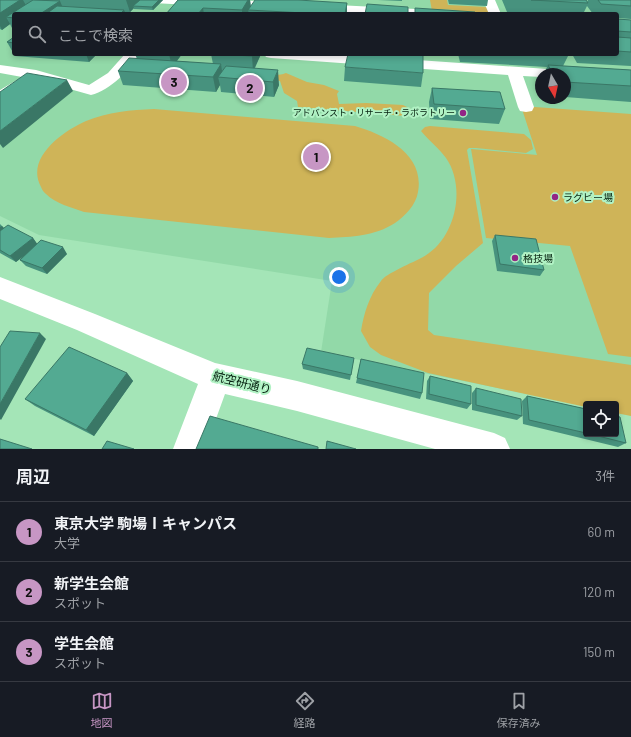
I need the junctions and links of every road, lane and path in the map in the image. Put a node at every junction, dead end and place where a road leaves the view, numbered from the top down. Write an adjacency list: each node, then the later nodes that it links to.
1 (153, 0): 2 (street)
2 (182, 0): 5 (street); 7 (street)
3 (424, 0): 9 (street)
4 (489, 0): 10 (street)
5 (284, 7)
6 (306, 8): 8 (street)
7 (171, 12)
8 (386, 12)
9 (426, 12)
10 (494, 12)
11 (131, 56): 17 (street)
12 (324, 56): 13 (street)
13 (430, 60): 15 (street)
14 (0, 69): 17 (street)
15 (514, 71): 16 (street); 19 (street)
16 (535, 72)
17 (36, 75): 18 (street)
18 (0, 97)
19 (526, 107)
20 (0, 288): 21 (street, 航空研通り)
21 (215, 377): 22 (street); 23 (street, 航空研通り)
22 (189, 449)
23 (494, 449)

